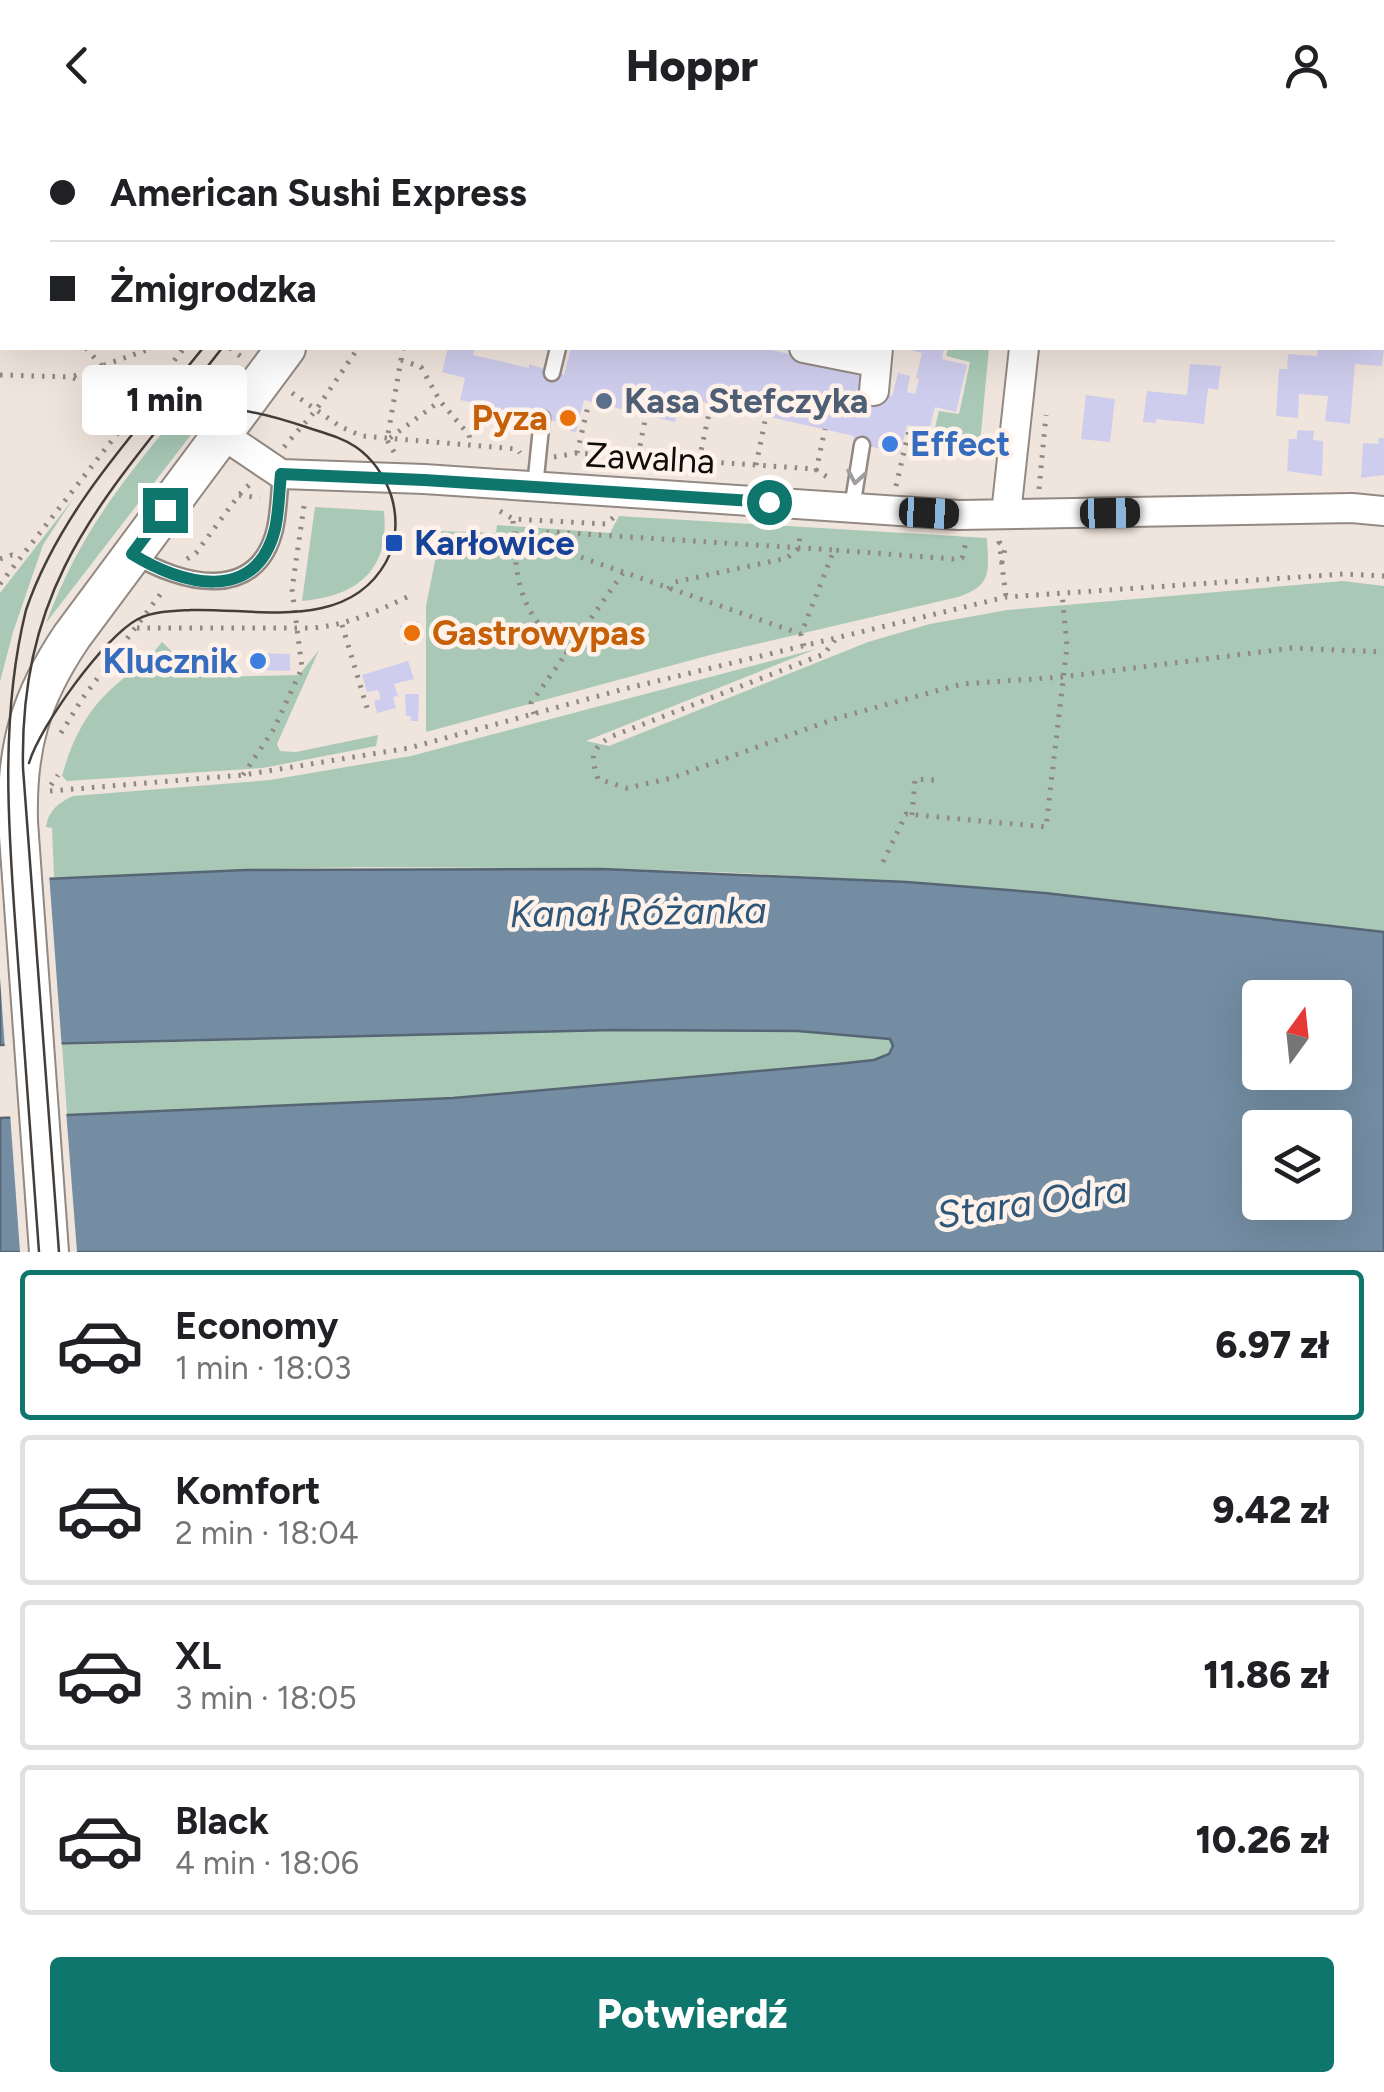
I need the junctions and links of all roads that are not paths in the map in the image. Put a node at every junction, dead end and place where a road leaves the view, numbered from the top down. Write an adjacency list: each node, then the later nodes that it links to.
1 (285, 350): 9 (street)
2 (558, 350): 6 (lane)
3 (825, 350): 5 (street)
4 (1024, 350): 15 (street)
5 (876, 355): 7 (street)
6 (552, 373)
7 (874, 391)
8 (542, 418): 12 (lane)
9 (223, 435): 11 (street); 16 (street)
10 (862, 445): 13 (lane, one-way to 13)
11 (282, 461): 12 (street, Zawalna); 16 (lane)
12 (536, 488): 13 (street, Zawalna)
13 (852, 508): 15 (street, Zawalna)
14 (1384, 511): 15 (street, Zawalna)
15 (1006, 514)
16 (132, 554): 17 (street)
17 (23, 765): 18 (street)
18 (49, 1252)

